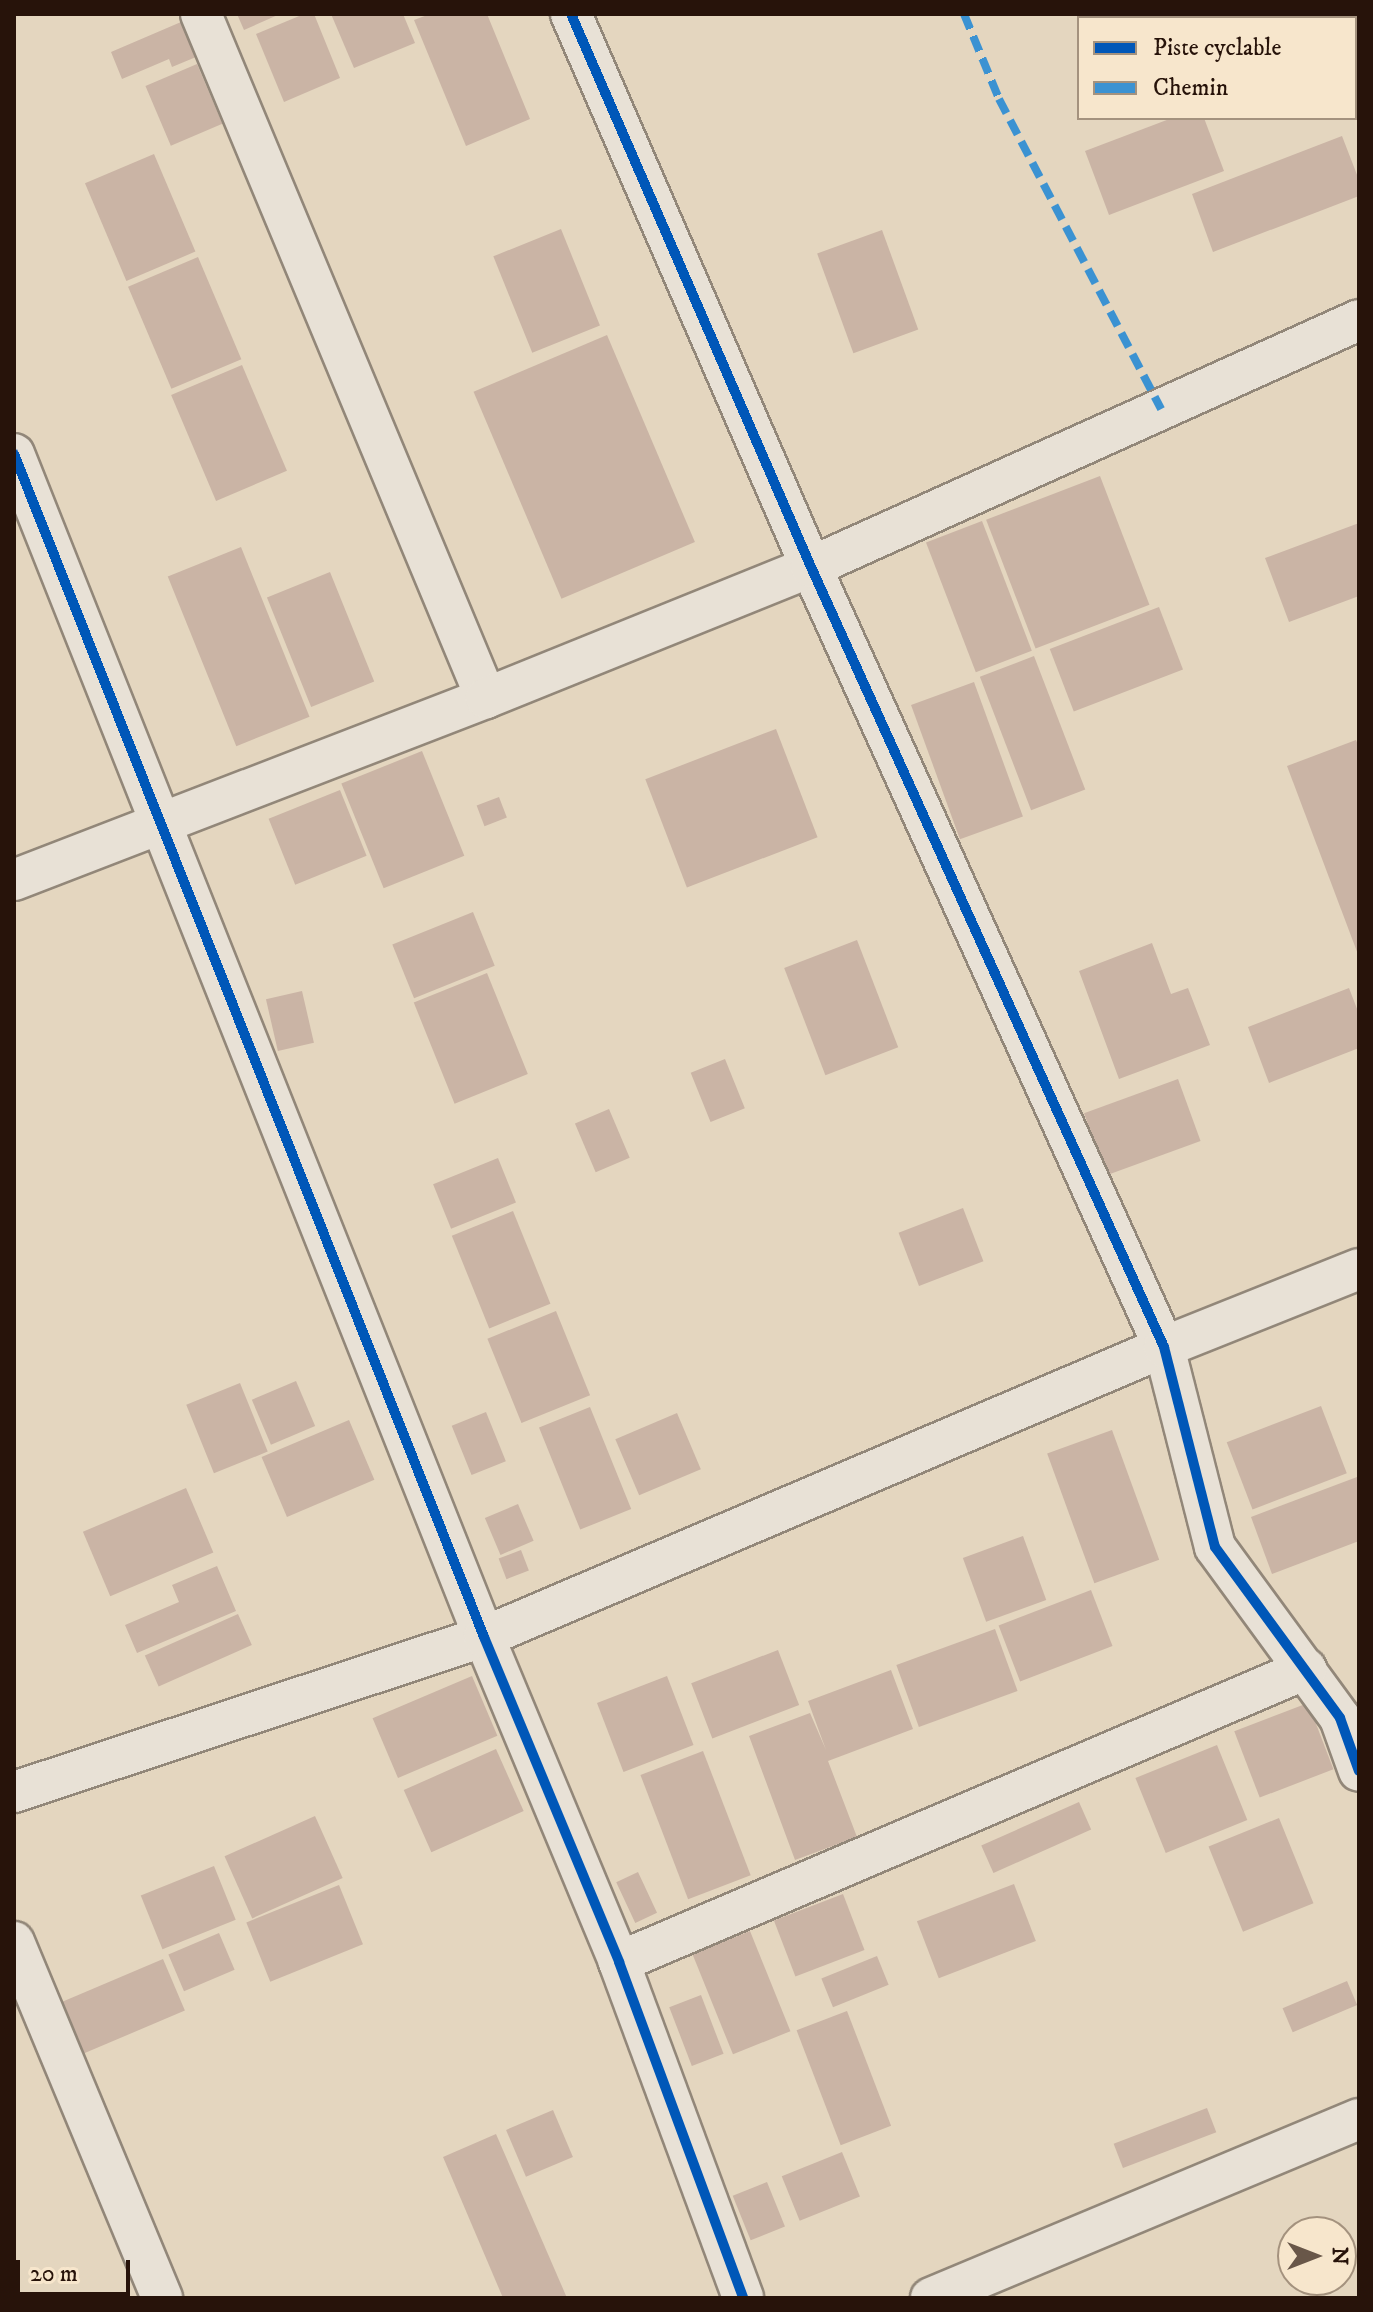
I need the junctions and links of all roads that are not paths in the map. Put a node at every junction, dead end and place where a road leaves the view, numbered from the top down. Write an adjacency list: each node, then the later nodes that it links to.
1 (201, 14): 6 (street)
2 (571, 14): 5 (street)
3 (1359, 320): 5 (street)
4 (14, 454): 7 (street)
5 (811, 567): 6 (street); 10 (street)
6 (486, 698): 7 (street)
7 (159, 823): 8 (street); 11 (street)
8 (14, 880)
9 (1359, 1269): 10 (street)
10 (1164, 1347): 11 (street); 12 (street)
11 (484, 1637): 14 (street); 16 (street)
12 (1306, 1669): 13 (street); 16 (street)
13 (1359, 1771)
14 (14, 1792)
15 (14, 1942): 18 (street)
16 (619, 1962): 19 (street)
17 (1359, 2119): 20 (street)
18 (162, 2298)
19 (743, 2298)
20 (931, 2298)

